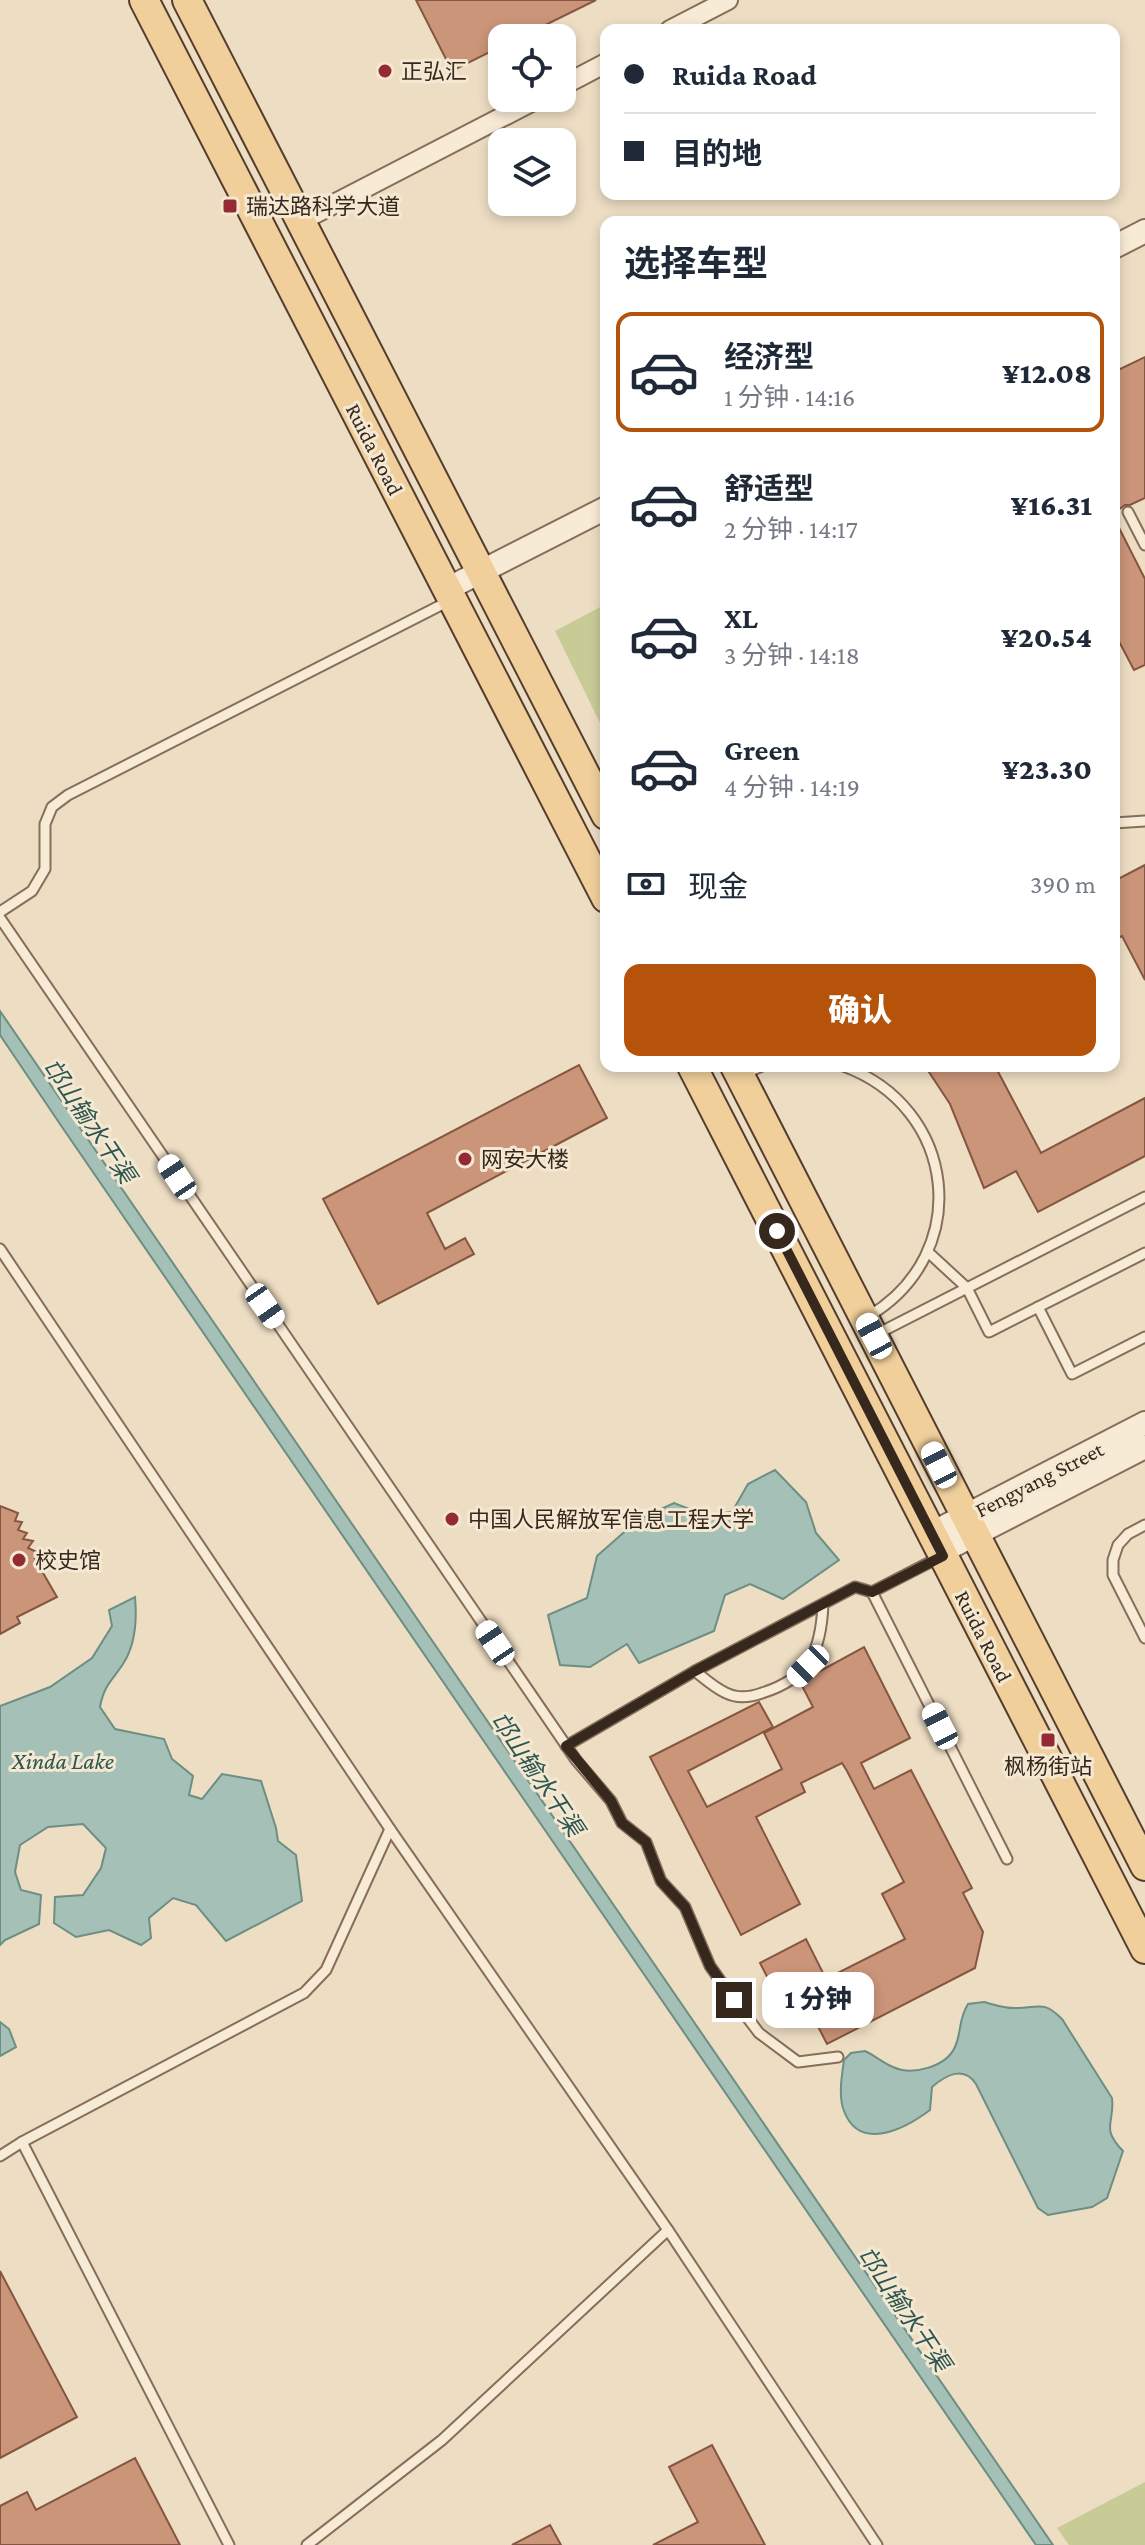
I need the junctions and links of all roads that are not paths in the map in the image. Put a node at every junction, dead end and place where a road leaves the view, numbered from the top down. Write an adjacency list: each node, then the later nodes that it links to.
1 (144, 0): 15 (main road, Ruida Road)
2 (187, 0): 8 (main road, Ruida Road)
3 (728, 0): 4 (street)
4 (682, 24)
5 (600, 66): 6 (street)
6 (576, 79)
7 (512, 112): 8 (street)
8 (301, 221): 14 (main road, Ruida Road)
9 (1145, 231): 10 (street)
10 (1120, 244)
11 (600, 511): 14 (street)
12 (1128, 512): 13 (lane)
13 (1145, 545)
14 (481, 572): 15 (street); 16 (main road, Ruida Road)
15 (450, 594): 19 (main road, Ruida Road); 20 (lane)
16 (600, 803)
17 (1145, 821): 18 (lane)
18 (1120, 823)
19 (600, 886)
20 (0, 912)
21 (0, 918): 42 (lane)
22 (695, 1072): 37 (main road, Ruida Road)
23 (743, 1072): 31 (main road, Ruida Road)
24 (857, 1072): 27 (lane)
25 (1145, 1197): 29 (lane)
26 (0, 1249): 43 (lane)
27 (928, 1252): 29 (lane); 31 (lane)
28 (1145, 1253): 30 (lane)
29 (967, 1288): 30 (lane); 31 (lane)
30 (1038, 1307): 32 (lane)
31 (867, 1325): 35 (main road, Ruida Road)
32 (1145, 1337)
33 (1145, 1423): 35 (street, Fengyang Street)
34 (1145, 1447): 35 (street, Fengyang Street)
35 (970, 1525): 37 (street, Fengyang Street); 45 (main road, Ruida Road)
36 (1145, 1525): 40 (lane)
37 (939, 1547): 38 (lane); 46 (main road, Ruida Road)
38 (872, 1592): 39 (lane); 44 (lane)
39 (823, 1604): 41 (lane); 41 (lane)
40 (1145, 1638)
41 (695, 1671): 42 (lane)
42 (566, 1746): 47 (lane)
43 (390, 1829): 48 (lane); 50 (lane)
44 (1007, 1859)
45 (1145, 1866)
46 (1145, 1949)
47 (838, 2057)
48 (22, 2142): 49 (lane); 51 (lane)
49 (0, 2156)
50 (668, 2230): 52 (lane); 53 (lane)
51 (229, 2545)
52 (307, 2545)
53 (877, 2545)

